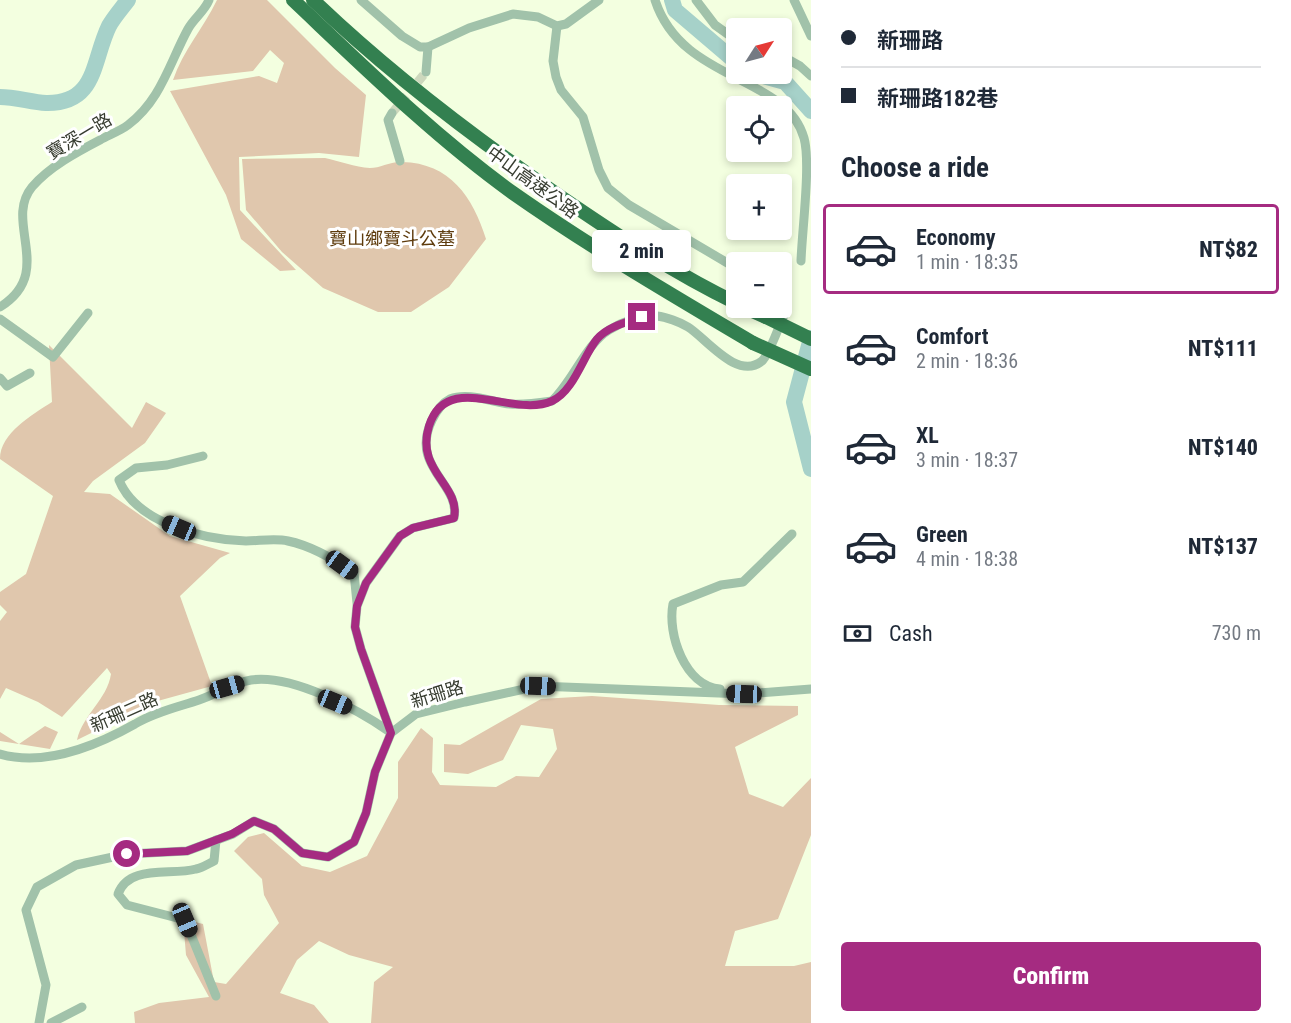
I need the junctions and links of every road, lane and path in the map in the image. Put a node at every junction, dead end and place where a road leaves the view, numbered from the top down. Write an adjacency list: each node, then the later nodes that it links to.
1 (209, 0): 21 (street, 寶深一路)
2 (293, 0): 27 (highway, 中山高速公路, bridge)
3 (313, 0): 20 (highway, 中山高速公路)
4 (361, 0): 12 (street)
5 (599, 0): 9 (street)
6 (655, 0): 18 (street)
7 (696, 0): 10 (street)
8 (794, 0): 11 (street)
9 (557, 26): 12 (street); 19 (street)
10 (726, 33)
11 (811, 36)
12 (428, 47): 14 (street)
13 (792, 62): 15 (street)
14 (426, 72)
15 (811, 76)
16 (392, 113): 17 (street)
17 (400, 161)
18 (801, 261)
19 (726, 262)
20 (726, 297)
21 (0, 307)
22 (88, 313): 25 (street)
23 (768, 318): 26 (highway, bridge)
24 (783, 318): 32 (street)
25 (0, 319)
26 (811, 339)
27 (811, 369)
28 (30, 373): 29 (street)
29 (0, 378)
30 (203, 456): 32 (street)
31 (792, 534): 34 (street)
32 (357, 606): 35 (street)
33 (811, 689): 34 (street, 新珊路)
34 (759, 693): 35 (street, 新珊路)
35 (391, 733): 36 (street, 新珊二路); 37 (street)
36 (0, 754)
37 (216, 840): 38 (street); 40 (street)
38 (216, 996)
39 (82, 1007): 41 (street)
40 (39, 1023)
41 (51, 1023)

